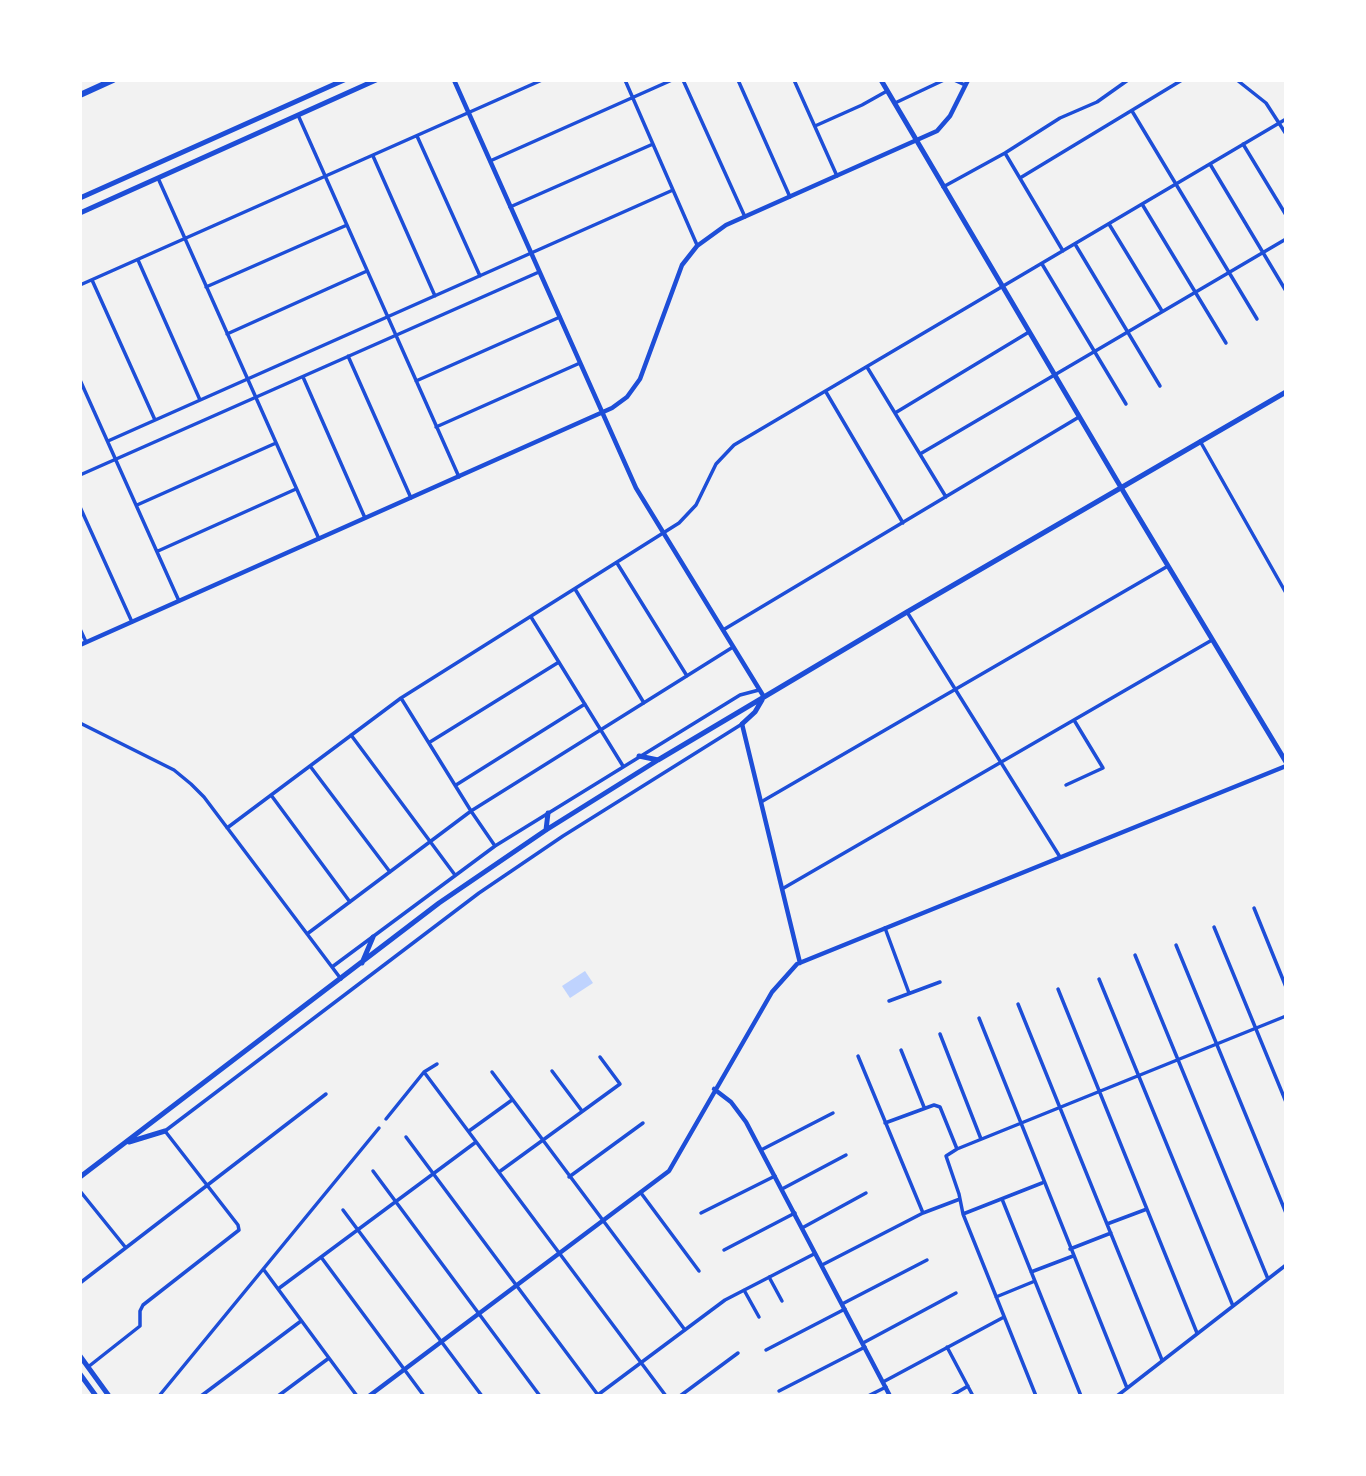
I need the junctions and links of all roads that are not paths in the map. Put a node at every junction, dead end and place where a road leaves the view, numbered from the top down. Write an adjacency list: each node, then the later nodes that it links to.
1 (113, 80): 19 (highway)
2 (344, 80): 45 (main road)
3 (376, 80): 24 (main road)
4 (454, 80): 23 (street)
5 (542, 80): 23 (street)
6 (625, 80): 20 (street)
7 (672, 80): 20 (street)
8 (683, 80): 50 (street)
9 (738, 80): 44 (street)
10 (794, 80): 27 (street)
11 (881, 80): 18 (main road)
12 (944, 80): 21 (street)
13 (954, 80): 17 (street)
14 (1128, 80): 33 (street)
15 (1182, 80): 22 (street)
16 (1237, 80): 26 (street)
17 (966, 83): 30 (street)
18 (887, 91): 21 (main road); 27 (street)
19 (80, 95)
20 (632, 98): 31 (street); 35 (street)
21 (894, 103): 30 (main road)
22 (1132, 111): 40 (street); 41 (street)
23 (469, 113): 29 (street); 35 (street)
24 (298, 116): 38 (street); 39 (main road)
25 (1286, 119): 26 (street)
26 (1279, 123): 28 (street); 32 (street)
27 (815, 126): 37 (street)
28 (1286, 134)
29 (417, 136): 34 (street); 65 (street)
30 (916, 141): 37 (street); 42 (main road)
31 (653, 144): 43 (street); 47 (street)
32 (1243, 144): 36 (street); 49 (street)
33 (1005, 153): 40 (street); 42 (street)
34 (373, 156): 38 (street); 72 (street)
35 (490, 161): 47 (street)
36 (1210, 164): 41 (street); 58 (street)
37 (837, 176): 44 (street)
38 (325, 177): 52 (street); 53 (street)
39 (158, 178): 48 (main road); 53 (street)
40 (1020, 178): 57 (street)
41 (1176, 184): 46 (street); 64 (street)
42 (943, 187): 69 (main road)
43 (673, 190): 56 (street); 59 (street)
44 (790, 197): 50 (street)
45 (80, 198)
46 (1142, 204): 51 (street); 71 (street)
47 (510, 207): 59 (street)
48 (80, 212)
49 (1286, 215)
50 (745, 217): 56 (street)
51 (1109, 224): 55 (street); 73 (street)
52 (347, 225): 62 (street); 68 (street)
53 (185, 239): 60 (street); 68 (street)
54 (1286, 239): 58 (street)
55 (1075, 244): 57 (street); 77 (street)
56 (697, 246): 97 (street)
57 (1063, 251): 61 (street)
58 (1262, 252): 64 (street); 70 (street)
59 (531, 253): 63 (street); 65 (street)
60 (138, 260): 66 (street); 95 (street)
61 (1042, 264): 69 (street); 82 (street)
62 (367, 271): 74 (street); 79 (street)
63 (539, 272): 75 (street); 80 (street)
64 (1229, 272): 71 (street); 76 (street)
65 (480, 276): 72 (street)
66 (92, 280): 67 (street); 100 (street)
67 (80, 285)
68 (206, 287): 79 (street)
69 (1002, 287): 78 (main road); 85 (street)
70 (1286, 291)
71 (1195, 292): 73 (street); 81 (street)
72 (435, 296): 74 (street)
73 (1162, 311): 77 (street)
74 (388, 317): 80 (street); 88 (street)
75 (559, 317): 84 (street); 90 (street)
76 (1257, 318)
77 (1128, 331): 82 (street); 91 (street)
78 (1029, 332): 86 (main road); 98 (street)
79 (227, 334): 88 (street)
80 (396, 335): 83 (street); 90 (street)
81 (1226, 343)
82 (1094, 351): 86 (street); 96 (street)
83 (348, 356): 87 (street); 112 (street)
84 (580, 363): 97 (street); 101 (street)
85 (867, 367): 92 (street); 98 (street)
86 (1054, 375): 99 (main road); 105 (street)
87 (303, 377): 94 (street); 115 (street)
88 (247, 379): 94 (street); 95 (street)
89 (80, 380): 102 (street)
90 (416, 381): 101 (street)
91 (1160, 386)
92 (825, 392): 116 (street); 117 (street)
93 (1286, 392): 103 (main road)
94 (256, 397): 104 (street); 106 (street)
95 (200, 400): 100 (street)
96 (1126, 404)
97 (602, 413): 108 (street); 117 (street)
98 (895, 413): 105 (street)
99 (1079, 418): 109 (main road); 111 (street)
100 (155, 420): 102 (street)
101 (436, 427): 108 (street)
102 (108, 441): 106 (street)
103 (1200, 441): 109 (main road); 123 (street)
104 (276, 443): 110 (street); 113 (street)
105 (920, 454): 111 (street)
106 (116, 459): 107 (street); 113 (street)
107 (80, 475)
108 (459, 477): 112 (street)
109 (1120, 487): 121 (main road); 125 (main road)
110 (296, 489): 118 (street); 119 (street)
111 (946, 497): 116 (street)
112 (411, 498): 115 (street)
113 (137, 506): 119 (street)
114 (80, 507): 127 (street)
115 (365, 518): 118 (street)
116 (903, 523): 129 (street)
117 (663, 534): 120 (street); 129 (street)
118 (319, 539): 124 (street)
119 (157, 551): 124 (street)
120 (617, 563): 122 (street); 134 (street)
121 (1168, 566): 130 (main road); 136 (street)
122 (575, 589): 126 (street); 139 (street)
123 (1286, 593)
124 (179, 601): 127 (street)
125 (907, 612): 136 (street); 137 (main road)
126 (531, 617): 133 (street); 138 (street)
127 (132, 622): 131 (street)
128 (80, 629): 131 (street)
129 (722, 630): 132 (street)
130 (1212, 640): 141 (street); 150 (main road)
131 (83, 644)
132 (733, 647): 134 (street); 135 (street)
133 (559, 662): 140 (street); 146 (street)
134 (687, 676): 139 (street)
135 (759, 690): 137 (street); 147 (street)
136 (955, 690): 149 (street); 156 (street)
137 (764, 697): 143 (main road); 148 (main road)
138 (401, 698): 145 (street); 146 (street)
139 (644, 703): 144 (street)
140 (585, 704): 144 (street); 153 (street)
141 (1074, 720): 149 (street); 154 (street)
142 (80, 723): 159 (street)
143 (742, 724): 156 (street); 214 (street)
144 (601, 730): 152 (street); 157 (street)
145 (351, 735): 151 (street); 161 (street)
146 (429, 742): 153 (street)
147 (639, 756): 148 (main road); 152 (street)
148 (658, 760): 160 (main road)
149 (1001, 763): 163 (street); 166 (street)
150 (1286, 764): 163 (street)
151 (310, 766): 155 (street); 164 (street)
152 (623, 766): 158 (street)
153 (455, 785): 157 (street)
154 (1066, 785)
155 (271, 795): 159 (street); 167 (street)
156 (761, 802): 166 (street)
157 (471, 811): 161 (street); 162 (street)
158 (548, 813): 160 (main road); 162 (street)
159 (227, 828): 171 (street)
160 (545, 830): 175 (main road)
161 (430, 842): 164 (street); 165 (street)
162 (495, 846): 165 (street)
163 (1060, 857): 170 (street)
164 (390, 872): 167 (street)
165 (455, 875): 172 (street)
166 (782, 889): 176 (street)
167 (350, 902): 171 (street)
168 (1254, 908): 181 (street)
169 (1214, 927): 188 (street)
170 (885, 928): 176 (street); 183 (street)
171 (307, 934): 177 (street)
172 (373, 937): 175 (main road); 177 (street)
173 (1176, 945): 190 (street)
174 (1135, 955): 194 (street)
175 (362, 963): 178 (main road)
176 (800, 963): 200 (street)
177 (332, 967): 178 (street)
178 (341, 979): 220 (main road)
179 (1099, 979): 199 (street)
180 (940, 982): 183 (street)
181 (1286, 987)
182 (1058, 989): 201 (street)
183 (909, 993): 184 (street)
184 (889, 1001)
185 (1018, 1004): 206 (street)
186 (1286, 1016): 188 (street)
187 (979, 1018): 212 (street)
188 (1255, 1028): 190 (street); 204 (street)
189 (940, 1034): 217 (street)
190 (1216, 1044): 194 (street); 244 (street)
191 (901, 1050): 205 (street)
192 (858, 1056): 211 (street)
193 (600, 1057): 207 (street)
194 (1177, 1060): 199 (street); 265 (street)
195 (437, 1065): 197 (street)
196 (552, 1071): 207 (street)
197 (424, 1072): 209 (street); 215 (street)
198 (492, 1072): 203 (street)
199 (1138, 1076): 201 (street); 274 (street)
200 (714, 1090): 222 (street); 234 (street)
201 (1099, 1091): 206 (street); 239 (street)
202 (326, 1094): 231 (street)
203 (512, 1100): 215 (street); 218 (street)
204 (1286, 1102)
205 (924, 1107): 211 (street); 221 (street)
206 (1060, 1107): 212 (street); 247 (street)
207 (582, 1111): 218 (street)
208 (833, 1113): 222 (street)
209 (386, 1119)
210 (643, 1123): 229 (street)
211 (885, 1124): 243 (street)
212 (1019, 1124): 217 (street); 230 (street)
213 (379, 1128): 261 (street)
214 (165, 1131): 220 (main road); 231 (street)
215 (468, 1132): 219 (street)
216 (406, 1137): 226 (street)
217 (981, 1139): 221 (street)
218 (542, 1140): 225 (street); 229 (street)
219 (476, 1142): 225 (street); 226 (street)
220 (126, 1143): 228 (main road)
221 (957, 1149): 236 (street)
222 (761, 1150): 227 (street)
223 (846, 1155): 232 (street)
224 (373, 1171): 238 (street)
225 (499, 1172): 255 (street)
226 (433, 1174): 238 (street); 268 (street)
227 (775, 1176): 232 (street); 241 (street)
228 (83, 1177)
229 (569, 1177): 246 (street)
230 (1043, 1183): 237 (street); 252 (street)
231 (207, 1186): 251 (street); 291 (street)
232 (782, 1189): 242 (street)
233 (80, 1191): 251 (street)
234 (641, 1193): 246 (street); 262 (street)
235 (866, 1194): 248 (street)
236 (960, 1199): 243 (street); 245 (street)
237 (1002, 1199): 245 (street); 263 (street)
238 (396, 1202): 249 (street); 276 (street)
239 (1147, 1209): 247 (street); 281 (street)
240 (343, 1210): 249 (street)
241 (701, 1213)
242 (794, 1213): 248 (street); 253 (street)
243 (923, 1213): 259 (street)
244 (1286, 1213)
245 (963, 1214): 272 (street)
246 (603, 1221): 255 (street); 280 (street)
247 (1107, 1224): 250 (street)
248 (802, 1227): 254 (street)
249 (358, 1230): 257 (street); 282 (street)
250 (1111, 1233): 252 (street); 289 (street)
251 (126, 1248): 267 (street)
252 (1070, 1249): 256 (street)
253 (724, 1250)
254 (816, 1253): 259 (street); 264 (street)
255 (560, 1254): 268 (street); 290 (street)
256 (1073, 1256): 263 (street); 296 (street)
257 (321, 1257): 269 (street); 292 (street)
258 (928, 1260): 275 (street)
259 (822, 1265): 275 (street)
260 (1286, 1265): 265 (street)
261 (264, 1270): 269 (street); 300 (street)
262 (699, 1271)
263 (1031, 1272): 266 (street)
264 (769, 1277): 270 (street); 273 (street)
265 (1268, 1279): 274 (street)
266 (1035, 1281): 272 (street); 316 (street)
267 (80, 1283)
268 (517, 1286): 276 (street); 308 (street)
269 (278, 1289): 279 (street)
270 (744, 1290): 277 (street); 280 (street)
271 (956, 1293): 283 (street)
272 (996, 1297): 278 (street)
273 (782, 1301)
274 (1233, 1306): 281 (street)
275 (844, 1307): 283 (street); 285 (street)
276 (479, 1314): 282 (street); 307 (street)
277 (759, 1317)
278 (1004, 1317): 284 (street); 315 (street)
279 (301, 1321): 288 (street); 301 (street)
280 (685, 1330): 290 (street)
281 (1197, 1333): 289 (street)
282 (441, 1342): 292 (street); 306 (street)
283 (864, 1345): 294 (street); 297 (street)
284 (947, 1347): 294 (street); 295 (street)
285 (766, 1350)
286 (738, 1353): 310 (street)
287 (80, 1356): 291 (main road)
288 (329, 1358): 302 (street); 303 (street)
289 (1163, 1360): 296 (street)
290 (641, 1362): 308 (street); 309 (street)
291 (88, 1367): 298 (main road)
292 (404, 1369): 304 (street); 305 (street)
293 (80, 1374): 299 (main road)
294 (884, 1384): 311 (street); 312 (street)
295 (968, 1386): 313 (street); 314 (street)
296 (1127, 1388): 317 (street)
297 (779, 1391)
298 (107, 1393): 299 (main road)
299 (97, 1395)
300 (160, 1395)
301 (201, 1395)
302 (278, 1395)
303 (357, 1395)
304 (369, 1395)
305 (424, 1395)
306 (482, 1395)
307 (540, 1395)
308 (598, 1395)
309 (666, 1395)
310 (680, 1395)
311 (869, 1395)
312 (890, 1395)
313 (951, 1395)
314 (973, 1395)
315 (1036, 1395)
316 (1081, 1395)
317 (1117, 1395)

